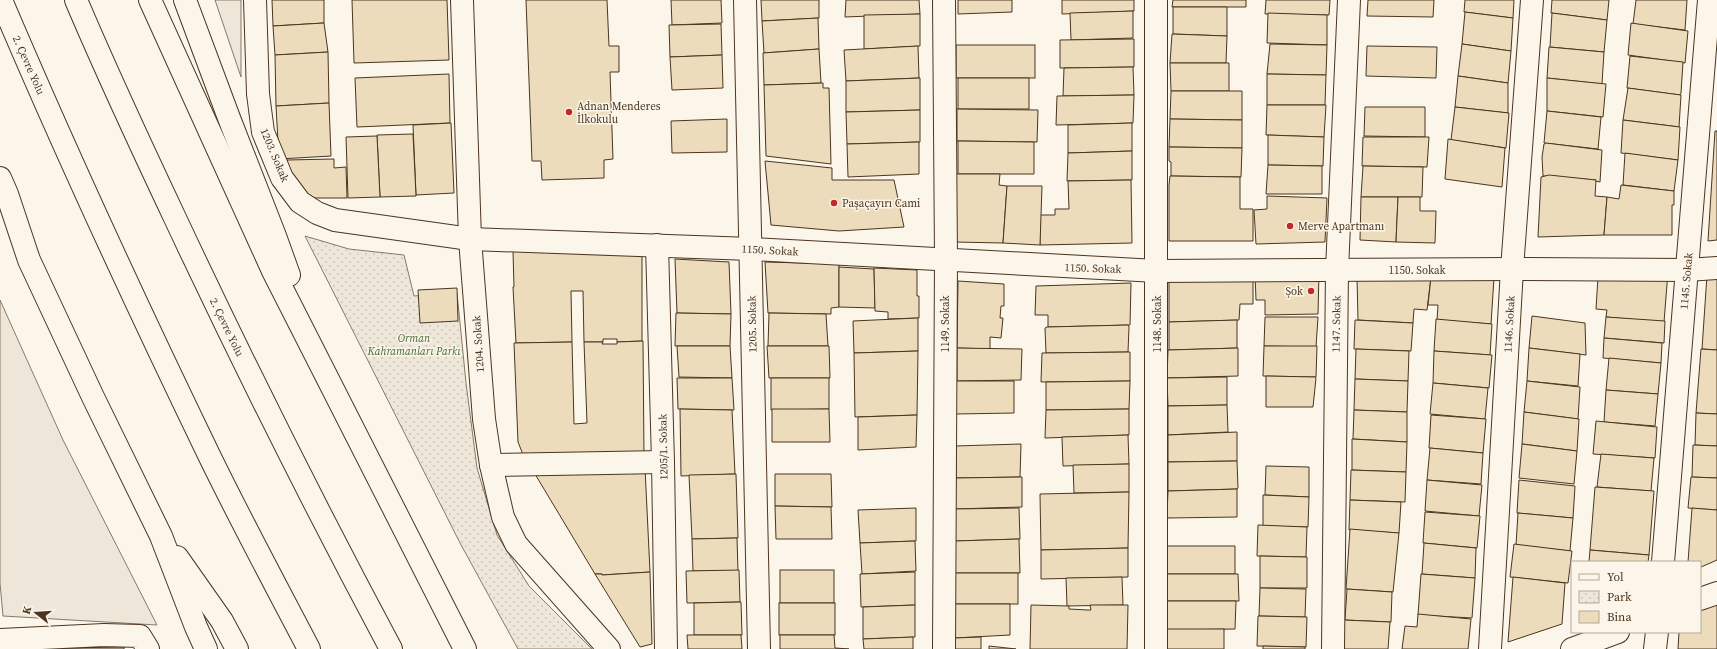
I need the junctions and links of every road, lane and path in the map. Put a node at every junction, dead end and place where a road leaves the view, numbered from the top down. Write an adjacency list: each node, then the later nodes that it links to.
1 (1, 0): 38 (main road, 2. Çevre Yolu)
2 (76, 0): 39 (main road, 2. Çevre Yolu)
3 (185, 0): 25 (main road)
4 (255, 0): 15 (main road, 1203. Sokak)
5 (462, 0): 15 (main road, 1204. Sokak)
6 (745, 0): 17 (main road, 1205. Sokak)
7 (944, 0): 18 (main road, 1149. Sokak)
8 (1156, 0): 24 (main road, 1148. Sokak)
9 (1349, 0): 22 (main road, 1147. Sokak)
10 (1532, 0): 21 (main road, 1146. Sokak)
11 (1709, 0): 23 (main road, 1145. Sokak)
12 (150, 1): 25 (main road)
13 (0, 178): 19 (main road)
14 (0, 222): 19 (main road)
15 (470, 239): 16 (main road, 1150. Sokak); 27 (main road, 1204. Sokak)
16 (656, 245): 17 (main road, 1150. Sokak); 26 (main road, 1205/1. Sokak)
17 (751, 249): 18 (main road, 1150. Sokak); 43 (main road, 1205. Sokak)
18 (946, 258): 24 (main road, 1150. Sokak); 44 (main road, 1149. Sokak)
19 (29, 260): 28 (main road)
20 (1717, 268): 23 (main road, 1150. Sokak)
21 (1512, 269): 22 (main road, 1150. Sokak); 23 (main road, 1150. Sokak); 47 (main road, 1146. Sokak)
22 (1337, 270): 24 (main road, 1150. Sokak); 46 (main road, 1147. Sokak)
23 (1687, 270): 29 (main road, 1145. Sokak)
24 (1157, 271): 45 (main road, 1148. Sokak)
25 (318, 361): 40 (main road)
26 (663, 462): 27 (main road); 42 (main road, 1205/1. Sokak)
27 (491, 465): 41 (main road, 1204. Sokak)
28 (161, 536): 36 (main road); 37 (main road)
29 (1663, 561)
30 (1717, 594): 31 (main road)
31 (1701, 599)
32 (1615, 633): 48 (main road)
33 (1657, 633): 49 (main road)
34 (0, 640): 35 (main road)
35 (148, 649)
36 (206, 649)
37 (236, 649)
38 (308, 649)
39 (391, 649)
40 (465, 649)
41 (609, 649)
42 (666, 649)
43 (759, 649)
44 (944, 649)
45 (1156, 649)
46 (1333, 649)
47 (1490, 649)
48 (1572, 649)
49 (1655, 649)

